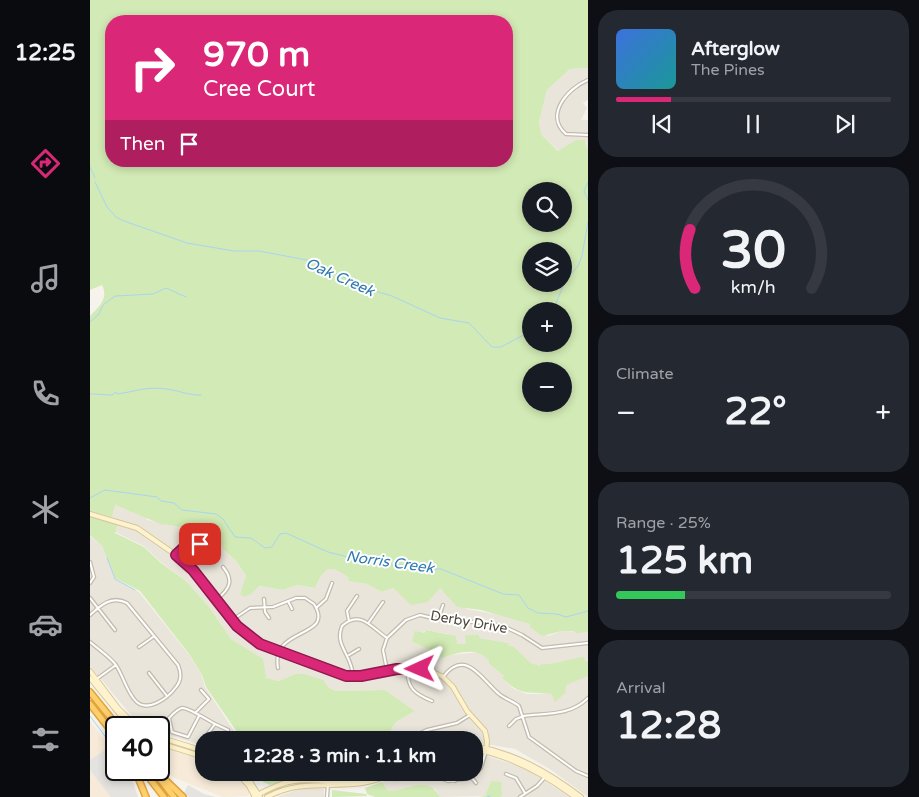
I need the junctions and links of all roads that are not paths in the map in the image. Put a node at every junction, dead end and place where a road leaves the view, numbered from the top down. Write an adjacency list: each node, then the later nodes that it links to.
1 (588, 80): 2 (street)
2 (588, 135)
3 (90, 514): 5 (main road)
4 (205, 546): 5 (street)
5 (176, 555): 12 (main road)
6 (90, 562): 8 (street)
7 (224, 567): 12 (street)
8 (90, 583)
9 (332, 583): 19 (street)
10 (357, 596): 25 (street)
11 (90, 598): 17 (street)
12 (217, 598): 24 (main road)
13 (264, 599): 18 (street)
14 (288, 601): 18 (street); 19 (street); 20 (street)
15 (383, 602): 26 (street)
16 (442, 605): 23 (street)
17 (99, 608): 21 (street); 27 (street); 30 (street)
18 (265, 608): 22 (street); 24 (street)
19 (316, 608): 28 (street)
20 (292, 609)
21 (90, 615)
22 (269, 618)
23 (438, 619): 31 (street, Derby Drive); 33 (street, Derby Drive)
24 (231, 620): 36 (main road)
25 (349, 621): 26 (street); 37 (street)
26 (369, 622): 31 (street)
27 (115, 630)
28 (312, 630): 29 (street); 36 (street)
29 (315, 634)
30 (153, 637): 34 (street); 44 (street)
31 (387, 638): 42 (street)
32 (90, 642): 38 (street)
33 (588, 643)
34 (139, 647)
35 (359, 649): 37 (street)
36 (280, 651): 39 (street); 45 (main road)
37 (349, 655): 45 (street)
38 (116, 665): 48 (street); 55 (street)
39 (278, 668)
40 (408, 668): 42 (main road); 46 (main road); 53 (street)
41 (90, 671): 48 (main road)
42 (387, 671): 45 (main road)
43 (149, 673): 51 (street)
44 (180, 677): 47 (street); 51 (street)
45 (353, 677)
46 (443, 677): 58 (main road); 63 (street)
47 (185, 678)
48 (93, 680): 60 (main road); 61 (main road)
49 (201, 690): 57 (street)
50 (90, 692): 59 (highway)
51 (167, 696): 55 (street)
52 (588, 698): 63 (street)
53 (432, 701)
54 (90, 704): 64 (highway)
55 (146, 706): 56 (street)
56 (146, 710)
57 (195, 713): 62 (street); 62 (street)
58 (470, 715): 69 (street); 74 (main road)
59 (109, 716)
60 (122, 716)
61 (126, 716)
62 (199, 716): 65 (street)
63 (524, 716): 66 (street); 79 (street)
64 (105, 723)
65 (215, 724): 67 (street); 68 (street)
66 (509, 726)
67 (210, 731)
68 (228, 731)
69 (425, 731)
70 (170, 740): 72 (main road)
71 (170, 746): 75 (main road)
72 (195, 748)
73 (483, 749): 74 (main road)
74 (486, 750): 76 (street); 78 (main road)
75 (195, 753)
76 (483, 761)
77 (506, 774): 89 (street)
78 (546, 775): 89 (street); 98 (main road); 99 (main road)
79 (588, 776)
80 (139, 781): 91 (highway)
81 (152, 781): 92 (highway)
82 (162, 781): 93 (highway)
83 (165, 781): 94 (highway)
84 (245, 781): 90 (main road)
85 (250, 781): 90 (main road)
86 (366, 781): 88 (main road)
87 (374, 781): 88 (main road)
88 (328, 784): 90 (main road); 95 (main road); 96 (street)
89 (525, 793): 97 (street)
90 (257, 796)
91 (146, 797)
92 (164, 797)
93 (174, 797)
94 (182, 797)
95 (267, 797)
96 (327, 797)
97 (520, 797)
98 (575, 797)
99 (581, 797)

